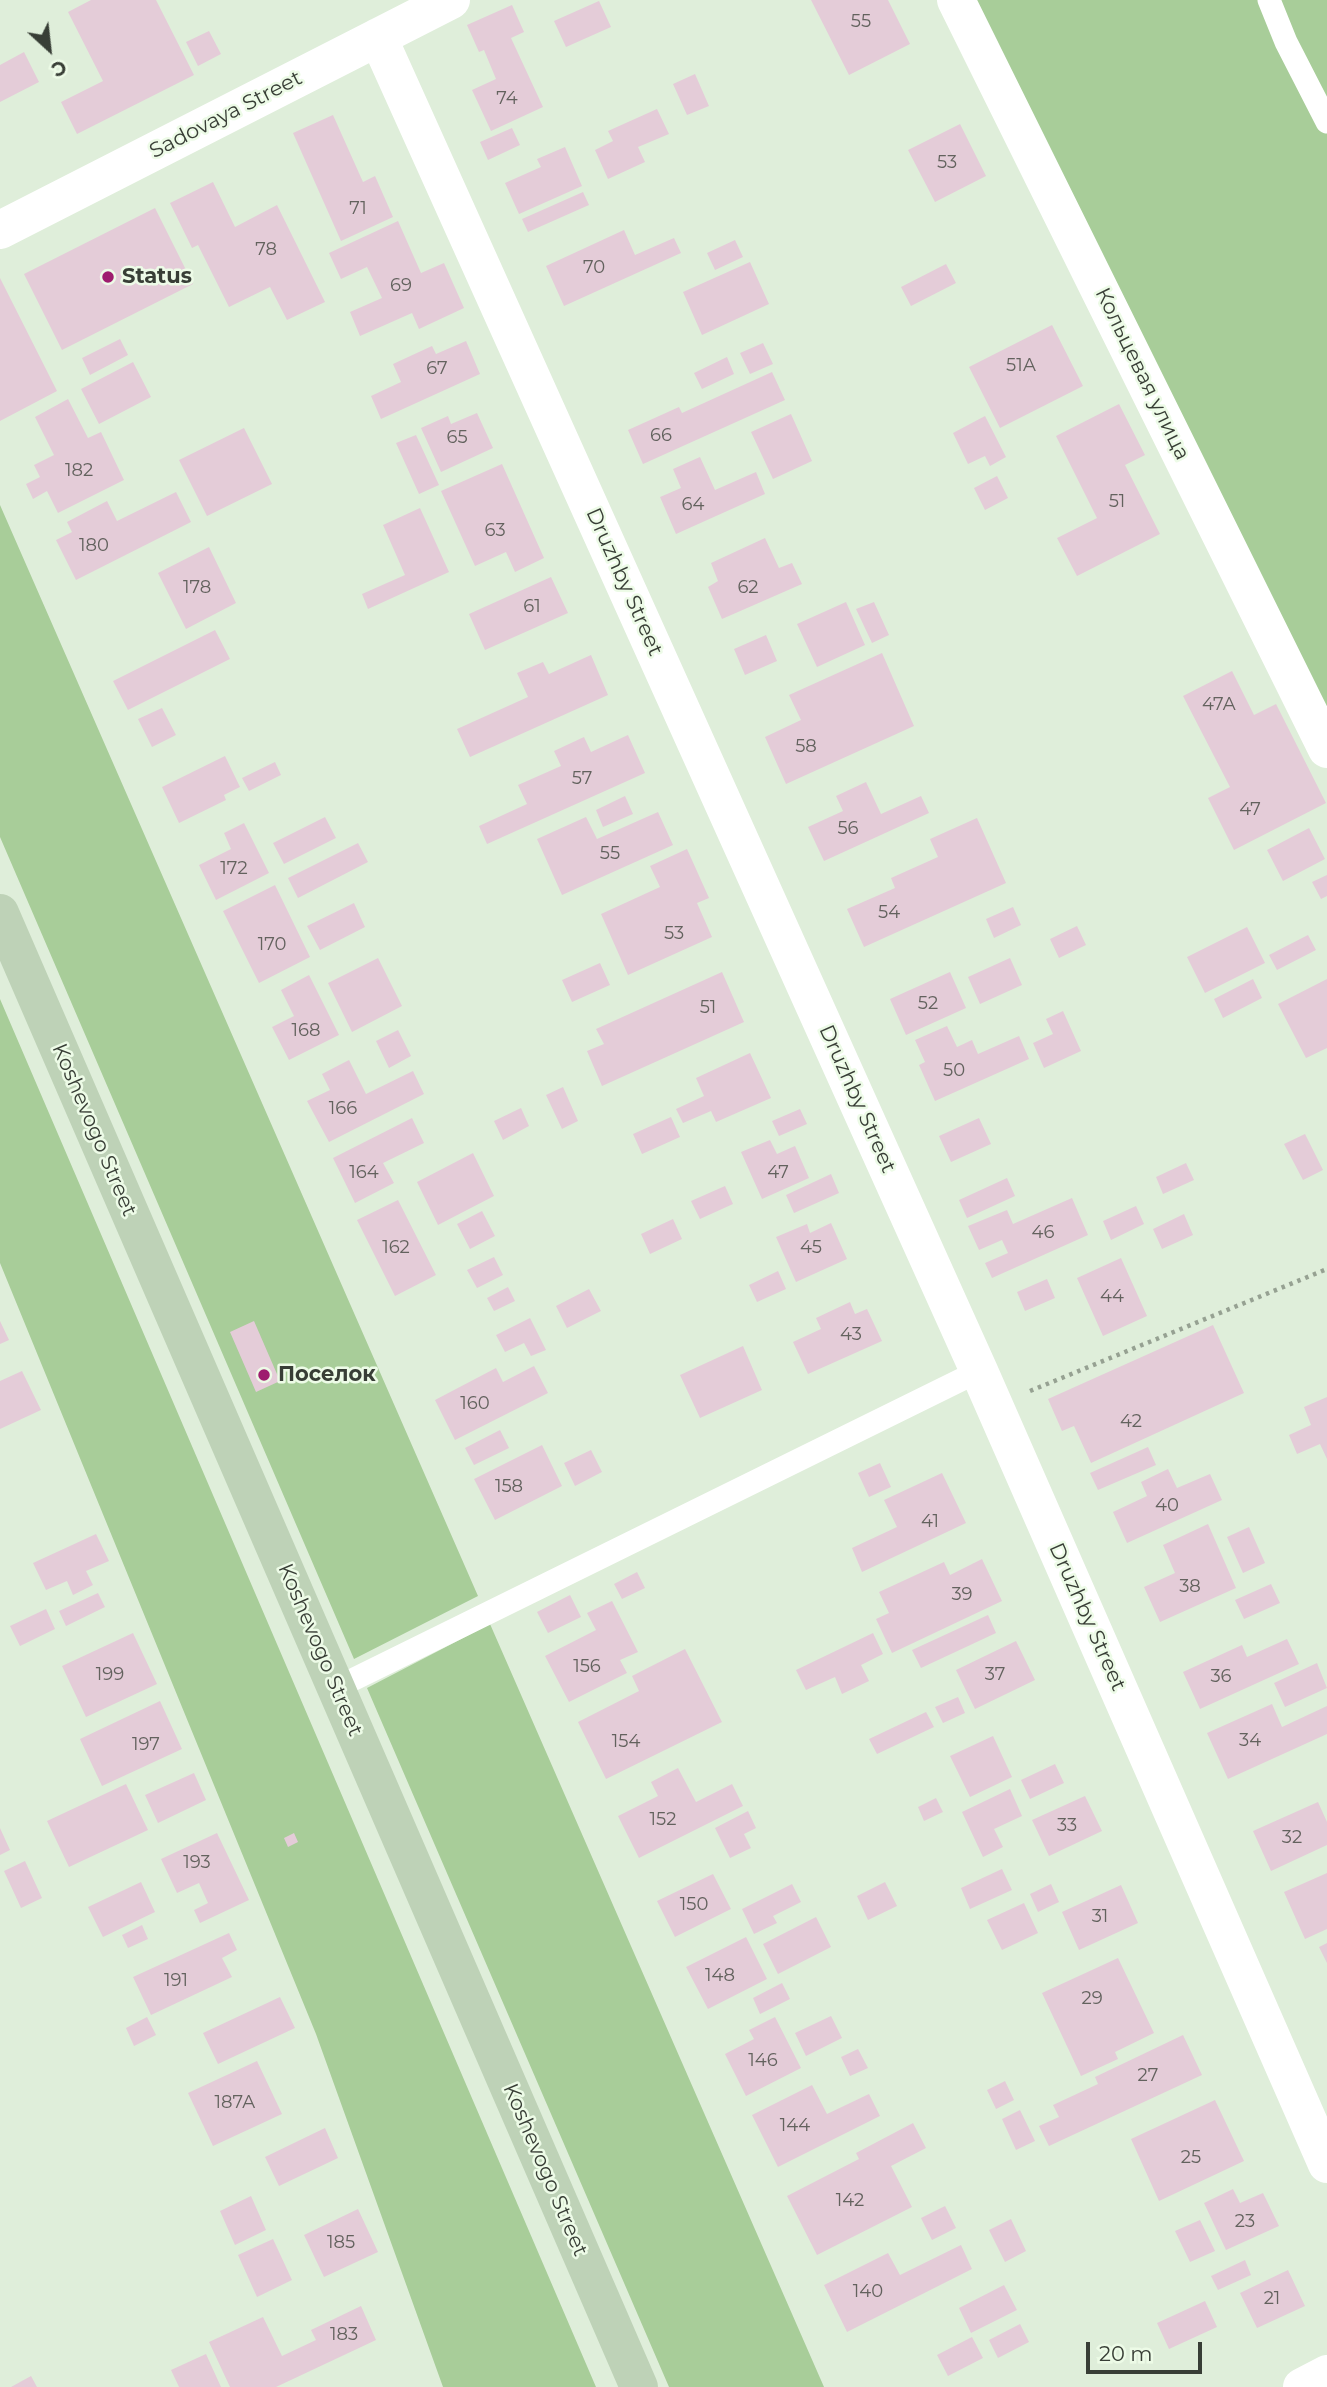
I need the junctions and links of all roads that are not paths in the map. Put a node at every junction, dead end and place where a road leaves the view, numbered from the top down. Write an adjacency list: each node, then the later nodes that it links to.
1 (451, 0): 4 (street, Sadovaya Street)
2 (956, 0): 7 (street, Кольцевая улица)
3 (1269, 0): 5 (lane)
4 (379, 37): 6 (street, Sadovaya Street); 9 (street, Druzhby Street)
5 (1327, 122)
6 (0, 230)
7 (1327, 749)
8 (0, 914): 10 (street, Koshevogo Street)
9 (979, 1371): 10 (lane); 11 (street, Druzhby Street)
10 (336, 1688): 13 (street, Koshevogo Street)
11 (1327, 2164)
12 (1327, 2374): 14 (street)
13 (639, 2387)
14 (1302, 2387)

